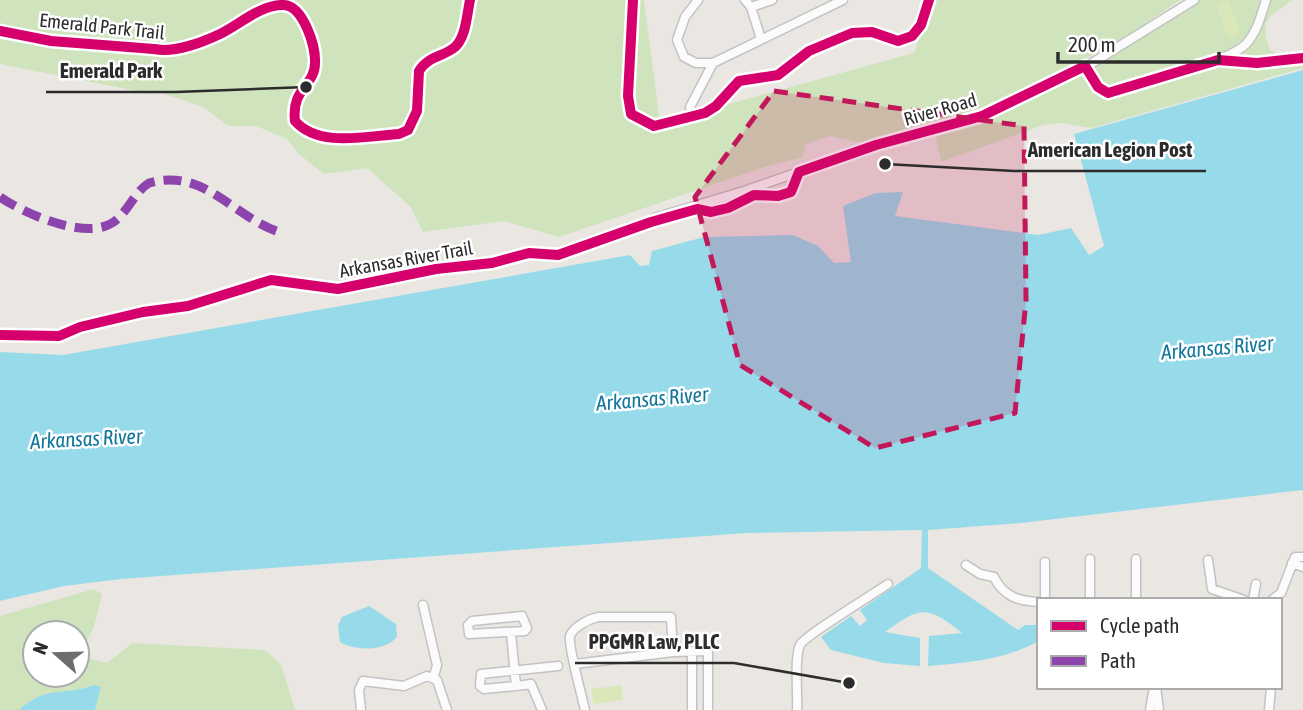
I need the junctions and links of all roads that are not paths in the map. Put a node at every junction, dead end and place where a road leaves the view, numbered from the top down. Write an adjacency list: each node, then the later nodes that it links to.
1 (698, 0): 9 (street)
2 (745, 0): 7 (street)
3 (772, 0): 7 (street)
4 (843, 0): 8 (street)
5 (1194, 0): 10 (street, River Road)
6 (1266, 0): 10 (street)
7 (751, 7): 8 (street)
8 (761, 39): 9 (street)
9 (713, 63): 11 (street)
10 (1085, 66): 12 (street, River Road)
11 (702, 114)
12 (654, 218)
13 (1303, 557): 18 (street)
14 (1090, 559): 24 (street)
15 (1136, 559): 25 (street)
16 (1208, 560): 26 (street)
17 (1045, 562): 23 (street)
18 (1292, 563): 20 (street); 28 (street)
19 (965, 565): 29 (street)
20 (1303, 567)
21 (888, 584): 48 (street)
22 (1256, 584): 27 (street)
23 (1045, 598)
24 (1090, 598)
25 (1136, 598)
26 (1248, 598)
27 (1252, 598)
28 (1275, 598)
29 (1037, 602)
30 (424, 605): 37 (street)
31 (511, 633): 31 (street); 36 (street)
32 (692, 651): 33 (street); 46 (street); 47 (street)
33 (673, 652): 34 (street); 34 (street)
34 (575, 664): 45 (street)
35 (558, 666): 36 (street)
36 (514, 670): 38 (street); 38 (street)
37 (430, 676): 42 (street); 43 (street)
38 (516, 686): 44 (street)
39 (1155, 689): 49 (street)
40 (1155, 689): 50 (street)
41 (1271, 689): 51 (street)
42 (361, 710)
43 (447, 710)
44 (541, 710)
45 (585, 710)
46 (692, 710)
47 (708, 710)
48 (797, 710)
49 (1150, 710)
50 (1159, 710)
51 (1269, 710)

